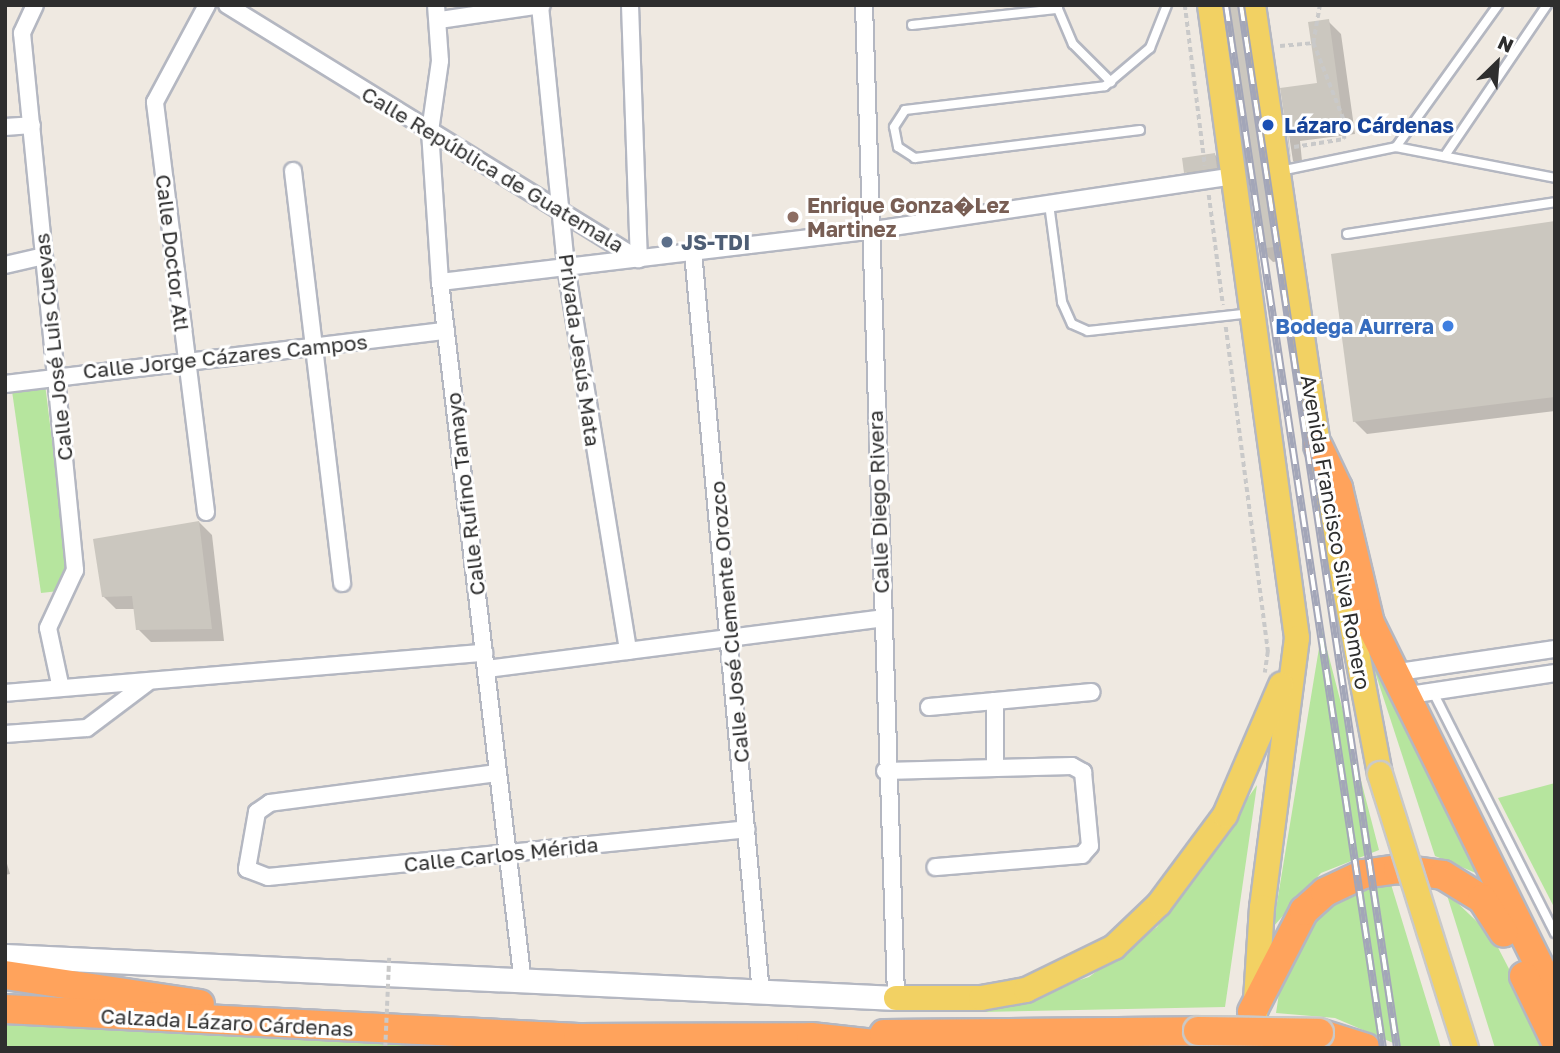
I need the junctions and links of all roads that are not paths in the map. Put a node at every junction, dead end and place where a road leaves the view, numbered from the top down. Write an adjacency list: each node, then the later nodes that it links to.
1 (35, 5): 15 (street, Calle José Luis Cuevas)
2 (207, 5): 39 (street, Calle Doctor Atl)
3 (227, 5): 18 (street, Calle República de Guatemala)
4 (541, 5): 12 (street); 27 (street, Privada Jesús Mata)
5 (630, 5): 32 (street)
6 (864, 5): 28 (street, Calle Diego Rivera)
7 (1167, 5): 14 (lane)
8 (1210, 5): 23 (main road)
9 (1253, 5): 22 (main road, Avenida Francisco Silva Romero)
10 (1498, 5): 19 (lane)
11 (1547, 5): 20 (lane)
12 (438, 13): 18 (street, Calle Rufino Tamayo)
13 (912, 25): 14 (lane)
14 (1111, 82): 17 (lane)
15 (32, 125): 16 (street); 31 (street, Calle José Luis Cuevas)
16 (5, 127)
17 (1140, 130)
18 (430, 131): 27 (street, Calle República de Guatemala); 35 (street, Calle Rufino Tamayo)
19 (1396, 147): 20 (lane); 22 (lane)
20 (1446, 154): 24 (lane)
21 (293, 171): 38 (street)
22 (1279, 172): 42 (main road, Avenida Francisco Silva Romero)
23 (1236, 176): 26 (street, Calle República de Guatemala); 36 (main road)
24 (1555, 178)
25 (1555, 202): 29 (lane)
26 (1049, 204): 28 (street, Calle República de Guatemala); 36 (lane)
27 (564, 208): 32 (street, Calle República de Guatemala); 34 (street, Privada Jesús Mata)
28 (867, 231): 30 (street, Calle República de Guatemala); 45 (street, Calle Diego Rivera)
29 (1347, 234)
30 (693, 252): 32 (street, Calle República de Guatemala); 46 (street, Calle José Clemente Orozco)
31 (44, 256): 33 (street); 40 (street, Calle José Luis Cuevas)
32 (639, 259): 34 (street)
33 (5, 265)
34 (566, 267): 35 (street); 49 (street, Privada Jesús Mata)
35 (440, 282): 37 (street, Calle Rufino Tamayo)
36 (1254, 313): 47 (main road)
37 (446, 331): 38 (street, Calle Jorge Cázares Campos); 51 (street, Calle Rufino Tamayo)
38 (314, 346): 39 (street, Calle Jorge Cázares Campos); 44 (street)
39 (187, 360): 40 (street, Calle Jorge Cázares Campos); 43 (street, Calle Doctor Atl)
40 (56, 374): 41 (street, Calle Jorge Cázares Campos); 55 (street, Calle José Luis Cuevas)
41 (5, 384)
42 (1318, 446): 56 (highway); 84 (main road, Avenida Francisco Silva Romero, bridge)
43 (206, 512)
44 (342, 583)
45 (883, 618): 46 (street); 64 (street, Calle Diego Rivera)
46 (731, 635): 49 (street); 66 (street, Calle José Clemente Orozco)
47 (1297, 638): 75 (main road); 77 (main road)
48 (1555, 649): 50 (street)
49 (628, 651): 51 (street)
50 (1529, 653): 53 (street); 56 (street)
51 (485, 661): 54 (street); 65 (street, Calle Rufino Tamayo)
52 (1555, 673): 53 (street)
53 (1531, 676): 58 (street)
54 (147, 683): 55 (street); 62 (street)
55 (60, 684): 59 (street)
56 (1397, 685): 58 (street); 74 (highway)
57 (1092, 692): 60 (street)
58 (1433, 692): 69 (lane)
59 (5, 693)
60 (995, 701): 61 (street); 63 (street)
61 (929, 707)
62 (5, 734)
63 (995, 768): 64 (street); 68 (street)
64 (885, 771): 75 (street, Calle Diego Rivera)
65 (498, 773): 67 (street, Calle Rufino Tamayo); 67 (street, Calle Carlos Mérida)
66 (747, 829): 67 (street, Calle Carlos Mérida); 73 (street, Calle José Clemente Orozco)
67 (507, 853): 72 (street, Calle Rufino Tamayo)
68 (936, 867)
69 (1555, 933)
70 (5, 956): 72 (main road)
71 (5, 975): 79 (highway)
72 (523, 982): 73 (main road)
73 (761, 993): 75 (main road)
74 (1555, 997)
75 (896, 998)
76 (5, 1009): 79 (highway, Calzada Lázaro Cárdenas)
77 (1252, 1012): 80 (highway); 82 (main road)
78 (811, 1037): 79 (highway, Calzada Lázaro Cárdenas); 81 (highway, Calzada Lázaro Cárdenas); 83 (highway, bridge)
79 (379, 1039)
80 (1555, 1040)
81 (910, 1048)
82 (1253, 1048)
83 (1366, 1048)
84 (1466, 1048)

